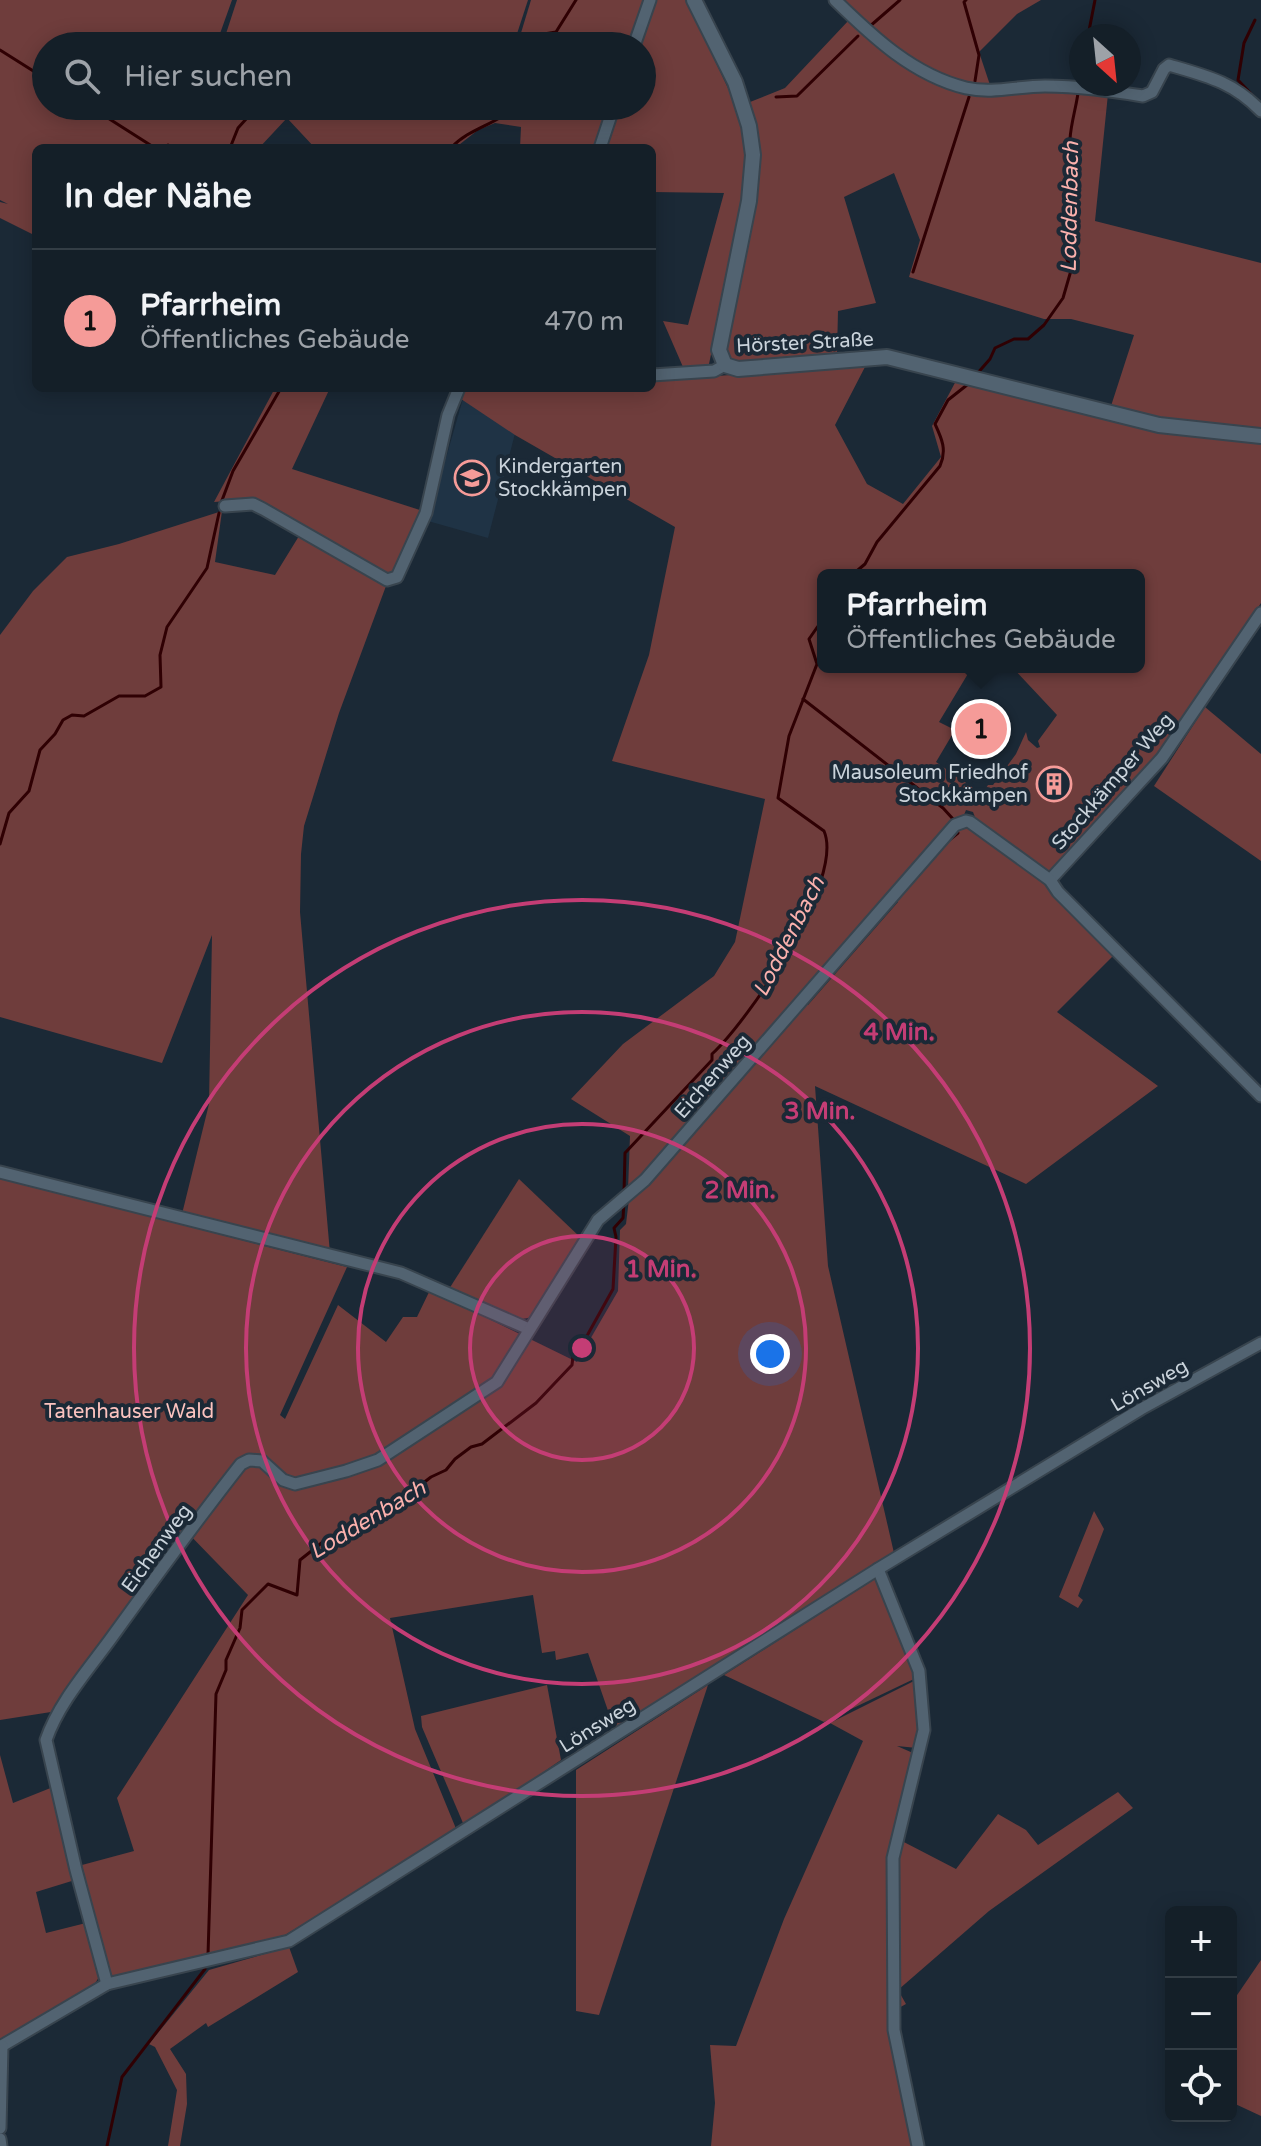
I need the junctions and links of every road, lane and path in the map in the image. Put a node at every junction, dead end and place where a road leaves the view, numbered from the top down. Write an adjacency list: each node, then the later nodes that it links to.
1 (650, 0): 4 (street)
2 (694, 0): 8 (street, Hörster Straße)
3 (839, 1): 5 (street)
4 (639, 32)
5 (1261, 111)
6 (609, 120): 7 (street)
7 (601, 144)
8 (725, 365): 9 (street); 11 (street, Hörster Straße)
9 (656, 375)
10 (457, 392): 12 (street)
11 (1261, 436)
12 (225, 506)
13 (1261, 613): 14 (street, Stockkämper Weg)
14 (1050, 880): 15 (street, Stockkämper Weg); 17 (street, Eichenweg)
15 (1261, 1096)
16 (0, 1172): 17 (street)
17 (529, 1329): 20 (street, Eichenweg)
18 (1261, 1343): 19 (street, Lönsweg)
19 (878, 1569): 20 (street, Lönsweg); 25 (street)
20 (107, 1984): 21 (street, Lönsweg)
21 (1, 2046): 22 (street, Lönsweg)
22 (0, 2128)
23 (0, 2139): 24 (street)
24 (1, 2146)
25 (918, 2146)

